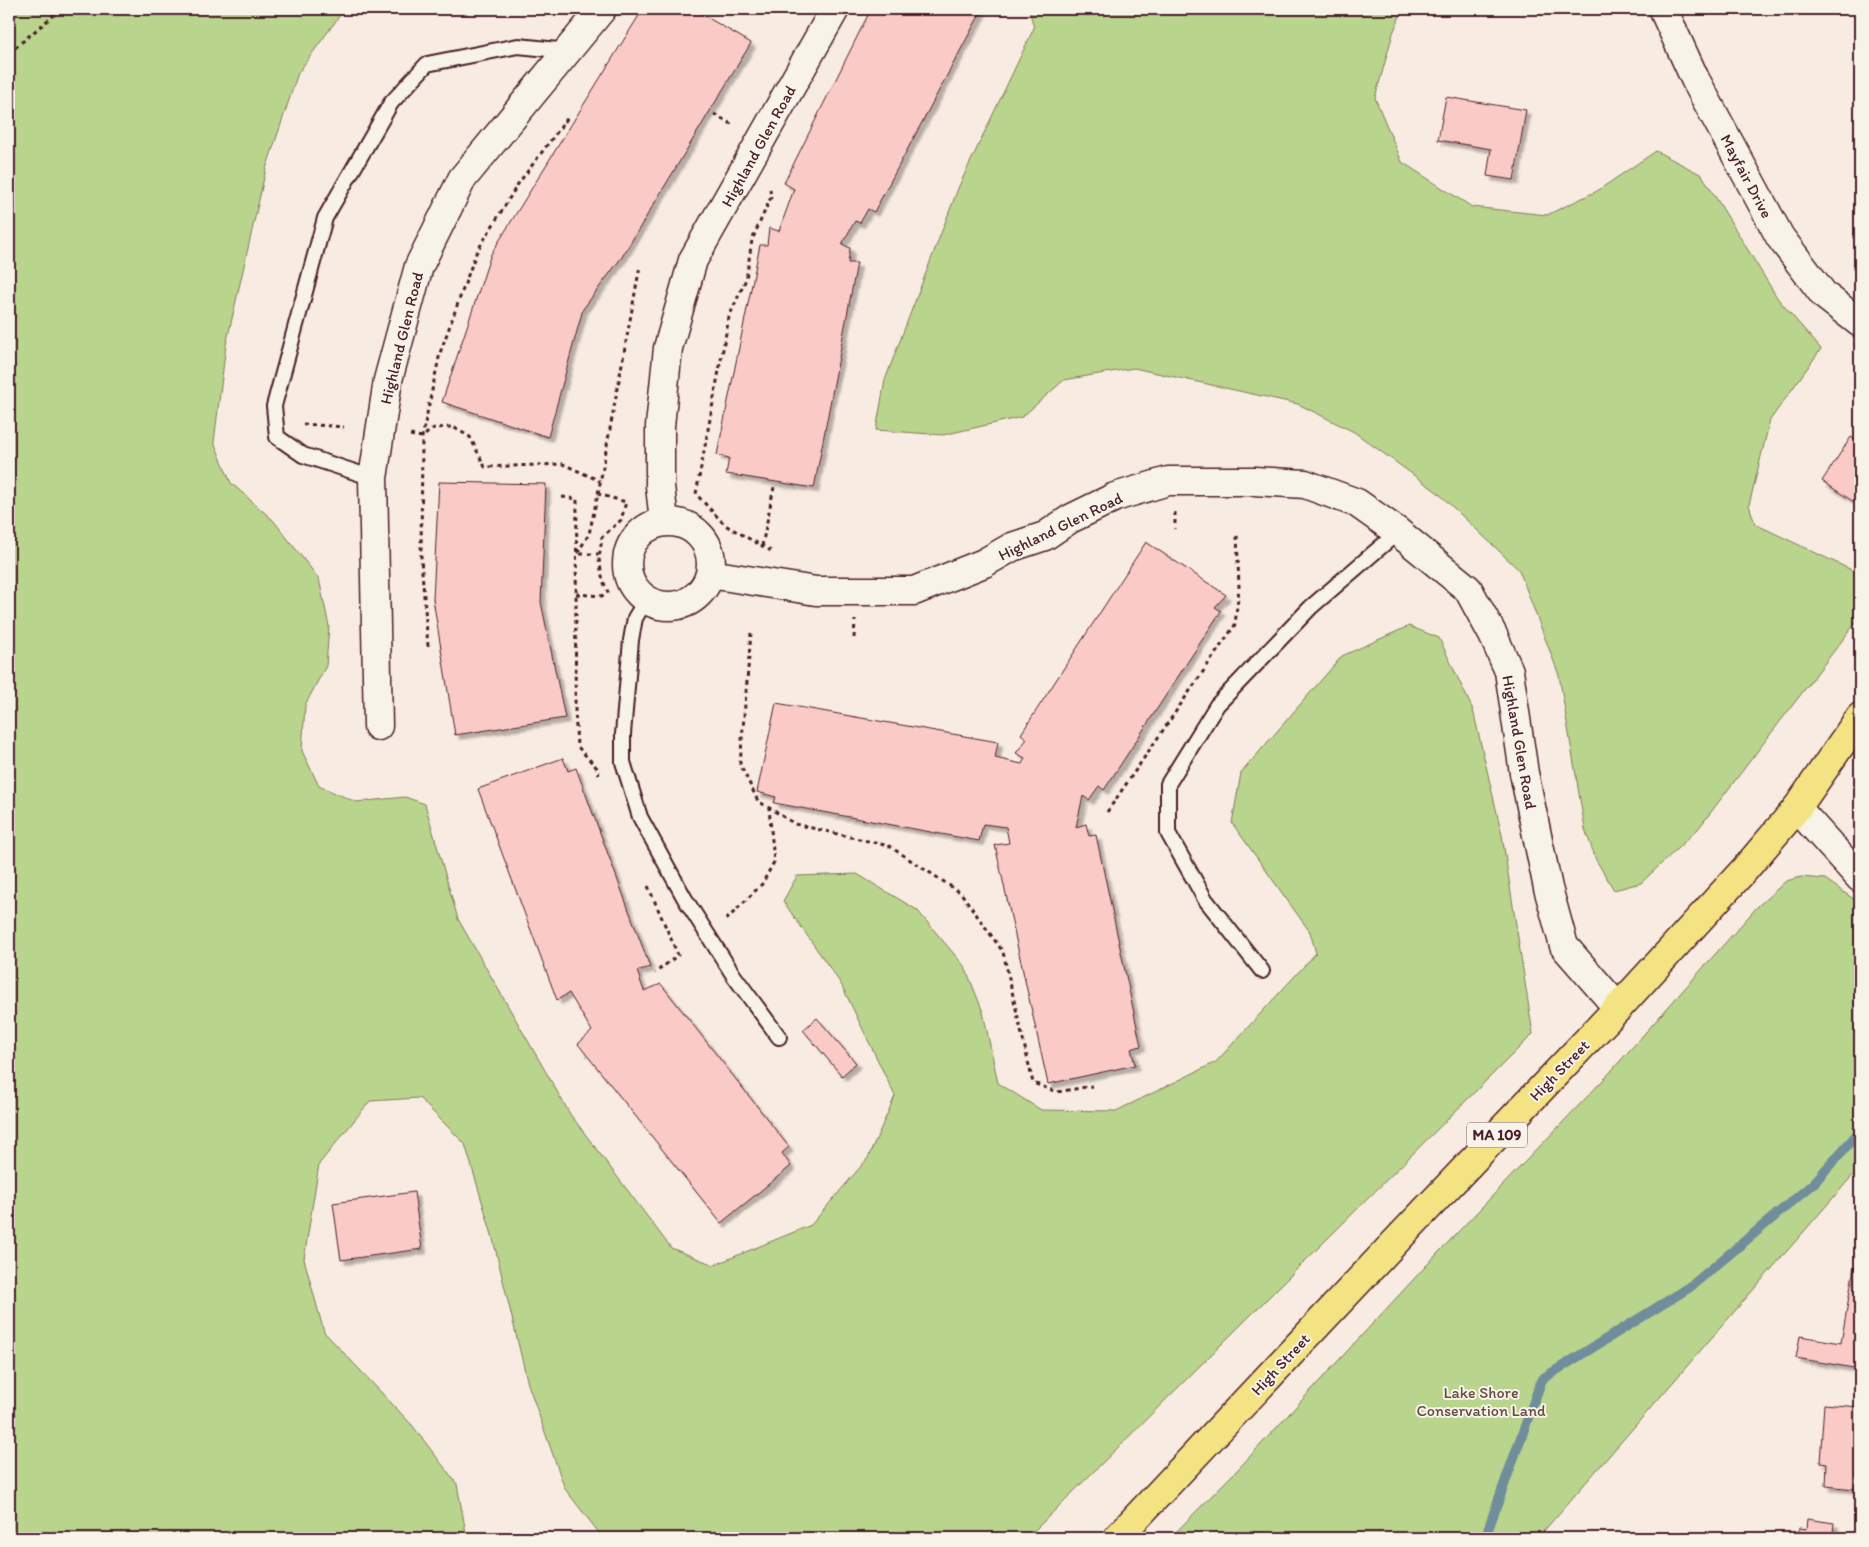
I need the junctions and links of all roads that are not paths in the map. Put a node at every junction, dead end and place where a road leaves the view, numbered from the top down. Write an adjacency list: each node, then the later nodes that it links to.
1 (602, 9): 4 (street, Highland Glen Road)
2 (835, 9): 7 (street, Highland Glen Road)
3 (1663, 9): 5 (street, Mayfair Drive)
4 (568, 52): 6 (street, Highland Glen Road); 6 (lane)
5 (1860, 323)
6 (373, 478): 12 (street, Highland Glen Road)
7 (664, 521): 9 (street); 10 (street)
8 (1398, 532): 9 (street, Highland Glen Road); 15 (lane); 16 (street, Highland Glen Road)
9 (710, 574): 10 (street)
10 (646, 600): 17 (lane)
11 (1860, 717): 13 (main road, High Street / MA 109)
12 (378, 726)
13 (1797, 808): 14 (street); 16 (main road, High Street / MA 109)
14 (1860, 878)
15 (1262, 971)
16 (1618, 1008): 18 (main road, High Street / MA 109)
17 (779, 1037)
18 (1117, 1538)

